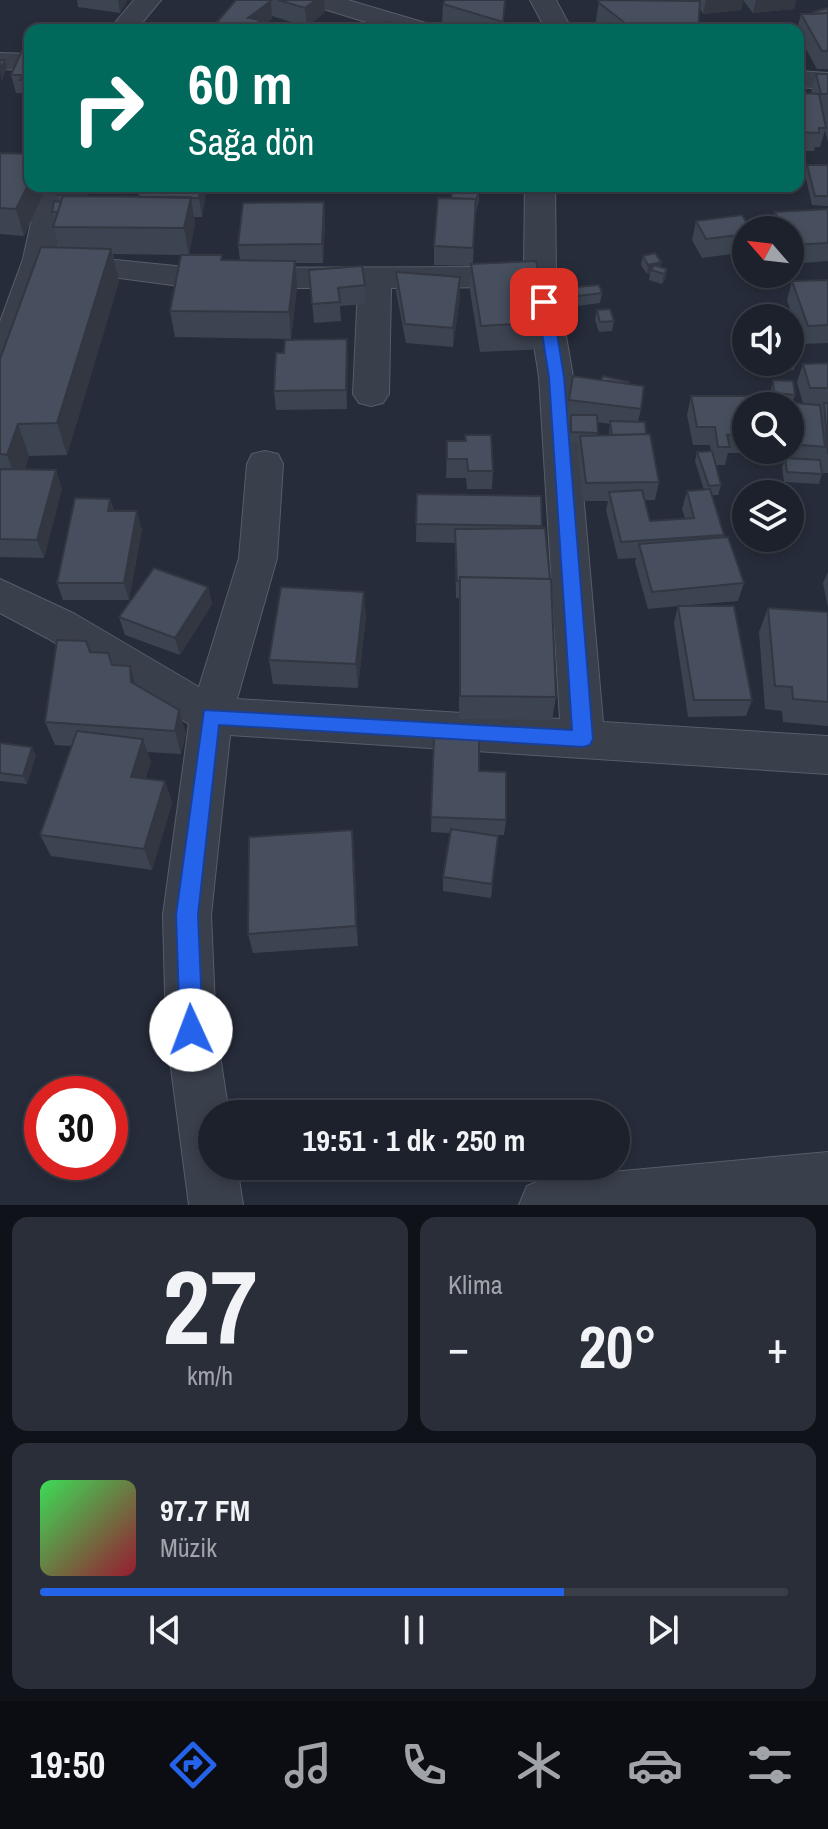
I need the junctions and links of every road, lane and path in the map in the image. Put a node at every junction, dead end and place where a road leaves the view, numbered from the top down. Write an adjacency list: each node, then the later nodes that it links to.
1 (148, 0): 4 (street)
2 (320, 0): 5 (street)
3 (543, 0): 6 (street)
4 (127, 24)
5 (400, 24)
6 (556, 24)
7 (0, 61): 8 (street)
8 (24, 62)
9 (804, 79): 10 (street)
10 (828, 81)
11 (53, 192): 13 (street)
12 (540, 192): 15 (street)
13 (39, 259): 14 (street); 16 (street)
14 (375, 277): 15 (street); 18 (street)
15 (540, 277): 22 (street)
16 (12, 304): 17 (street)
17 (0, 369)
18 (371, 394)
19 (265, 464): 21 (street)
20 (0, 595): 21 (street)
21 (211, 716): 22 (street); 25 (street)
22 (583, 739): 23 (street)
23 (828, 755)
24 (828, 1179): 26 (street)
25 (216, 1205)
26 (546, 1205)

